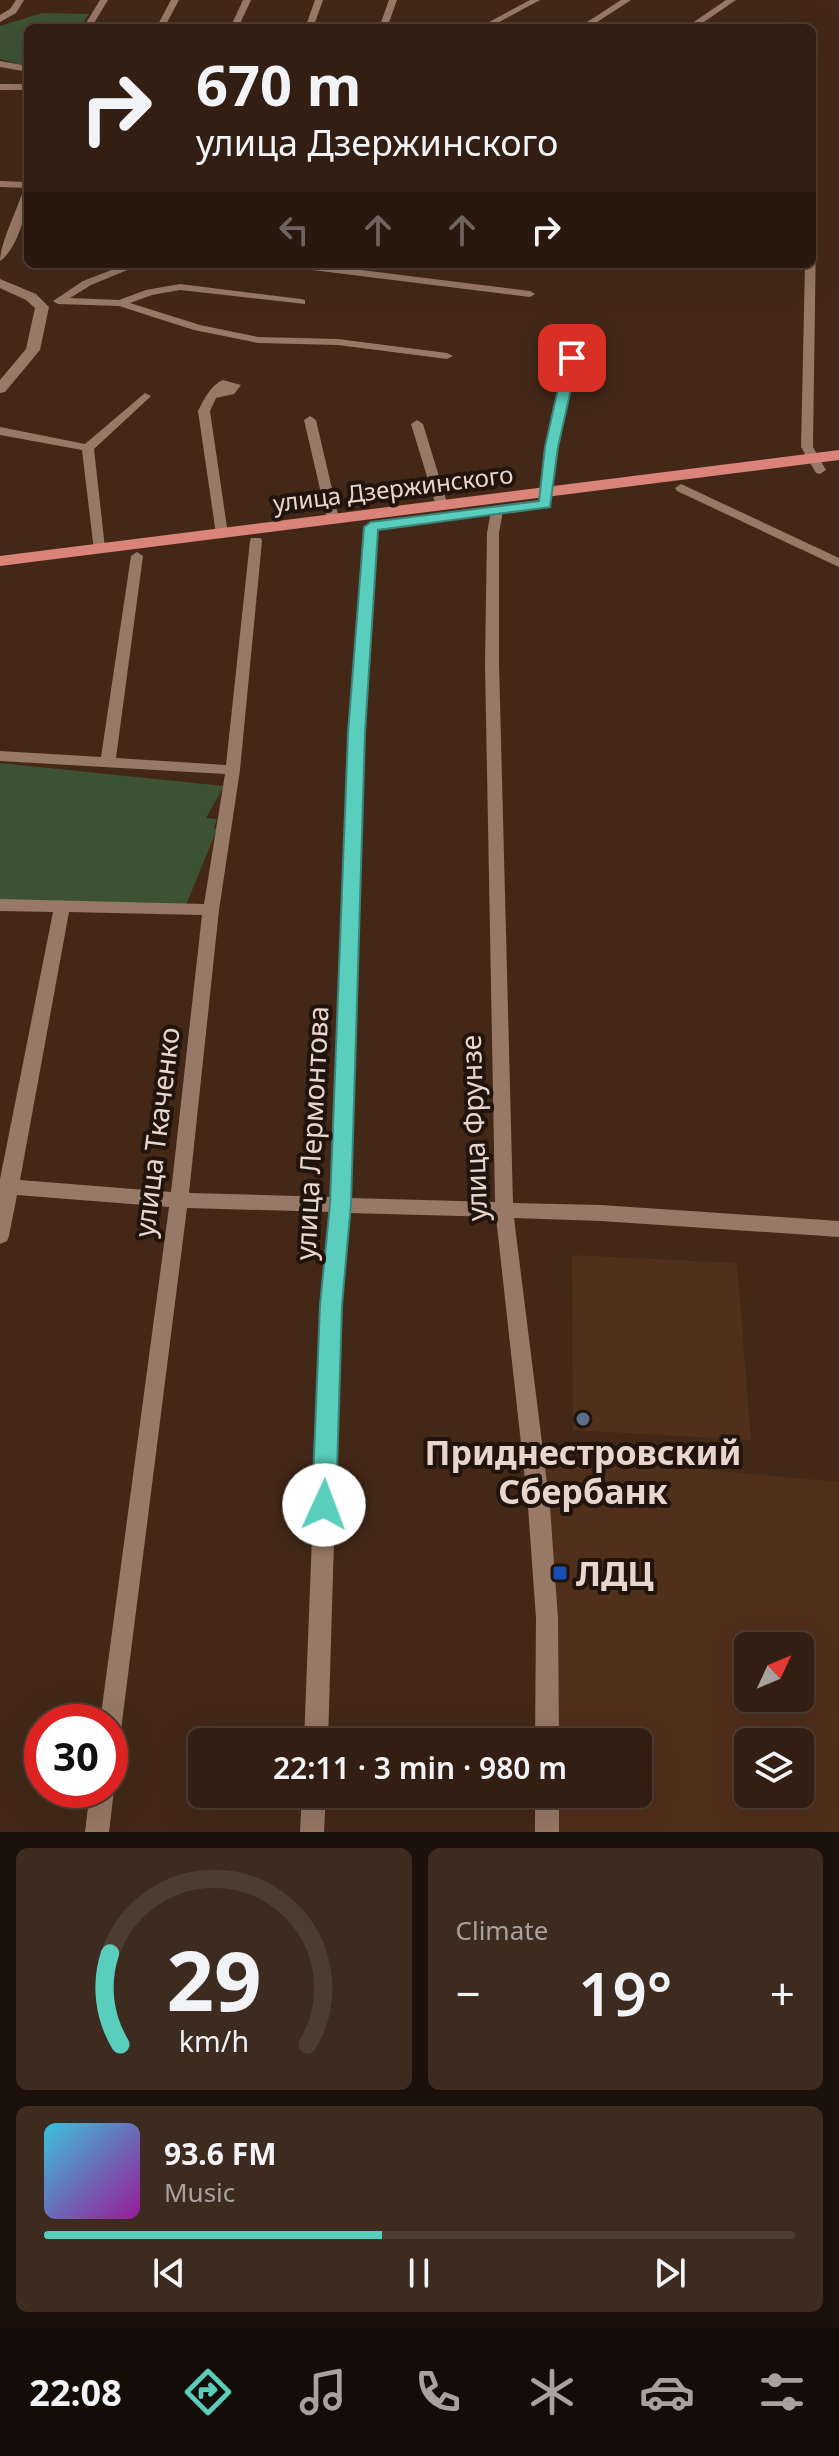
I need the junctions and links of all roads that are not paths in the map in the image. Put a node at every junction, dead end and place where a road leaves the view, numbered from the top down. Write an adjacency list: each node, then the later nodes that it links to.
1 (20, 0): 10 (street)
2 (104, 0): 11 (street)
3 (175, 0): 12 (street)
4 (247, 0): 13 (street)
5 (319, 0): 14 (street)
6 (393, 0): 15 (street)
7 (536, 0): 16 (street)
8 (627, 0): 17 (street)
9 (732, 0): 18 (street)
10 (0, 19)
11 (89, 24)
12 (162, 24)
13 (236, 24)
14 (310, 24)
15 (384, 24)
16 (490, 24)
17 (588, 24)
18 (695, 24)
19 (0, 64): 20 (street)
20 (24, 68)
21 (0, 87): 22 (street)
22 (24, 87)
23 (0, 184): 24 (street)
24 (24, 185)
25 (24, 203): 26 (street)
26 (0, 258)
27 (126, 268): 32 (street)
28 (320, 268): 31 (street)
29 (811, 268): 46 (street)
30 (0, 283): 33 (street)
31 (530, 294)
32 (58, 301): 33 (street); 35 (street)
33 (36, 302): 38 (street)
34 (301, 302): 35 (street)
35 (120, 303): 36 (street)
36 (447, 356)
37 (572, 358): 49 (street)
38 (0, 389)
39 (145, 396): 44 (street)
40 (208, 400): 54 (street)
41 (310, 420): 52 (street)
42 (417, 424): 50 (street)
43 (0, 431): 44 (street)
44 (88, 448): 56 (street)
45 (839, 455): 46 (highway, улица Дзержинского)
46 (816, 464): 47 (highway, улица Дзержинского); 48 (highway, улица Дзержинского); 49 (highway, улица Дзержинского)
47 (839, 468)
48 (681, 488): 49 (highway, улица Дзержинского); 59 (street)
49 (546, 498): 50 (highway, улица Дзержинского); 51 (highway, улица Дзержинского)
50 (442, 506): 52 (highway, улица Дзержинского)
51 (497, 511): 53 (highway, улица Дзержинского); 70 (street, улица Фрунзе)
52 (333, 519): 54 (highway, улица Дзержинского)
53 (371, 527): 55 (highway, улица Дзержинского); 69 (street, улица Лермонтова)
54 (222, 534): 56 (highway, улица Дзержинского)
55 (256, 541): 57 (highway, улица Дзержинского); 63 (street, улица Ткаченко)
56 (99, 548): 58 (highway, улица Дзержинского)
57 (137, 556): 60 (highway, улица Дзержинского); 62 (street)
58 (0, 561)
59 (839, 563)
60 (0, 573)
61 (0, 756): 62 (street)
62 (108, 762): 63 (street)
63 (233, 770): 66 (street, улица Ткаченко)
64 (0, 905): 65 (street)
65 (62, 907): 66 (street); 67 (street)
66 (211, 910): 68 (street, улица Ткаченко)
67 (5, 1186): 68 (street); 72 (street)
68 (179, 1200): 69 (street); 73 (street, улица Ткаченко)
69 (341, 1204): 70 (street); 74 (street, улица Лермонтова)
70 (504, 1210): 71 (street); 75 (street, улица Фрунзе)
71 (839, 1229)
72 (0, 1236)
73 (113, 1704)
74 (316, 1728)
75 (547, 1728)
76 (100, 1808): 79 (street)
77 (313, 1808): 80 (street)
78 (547, 1808): 81 (street)
79 (97, 1832)
80 (312, 1832)
81 (547, 1832)

